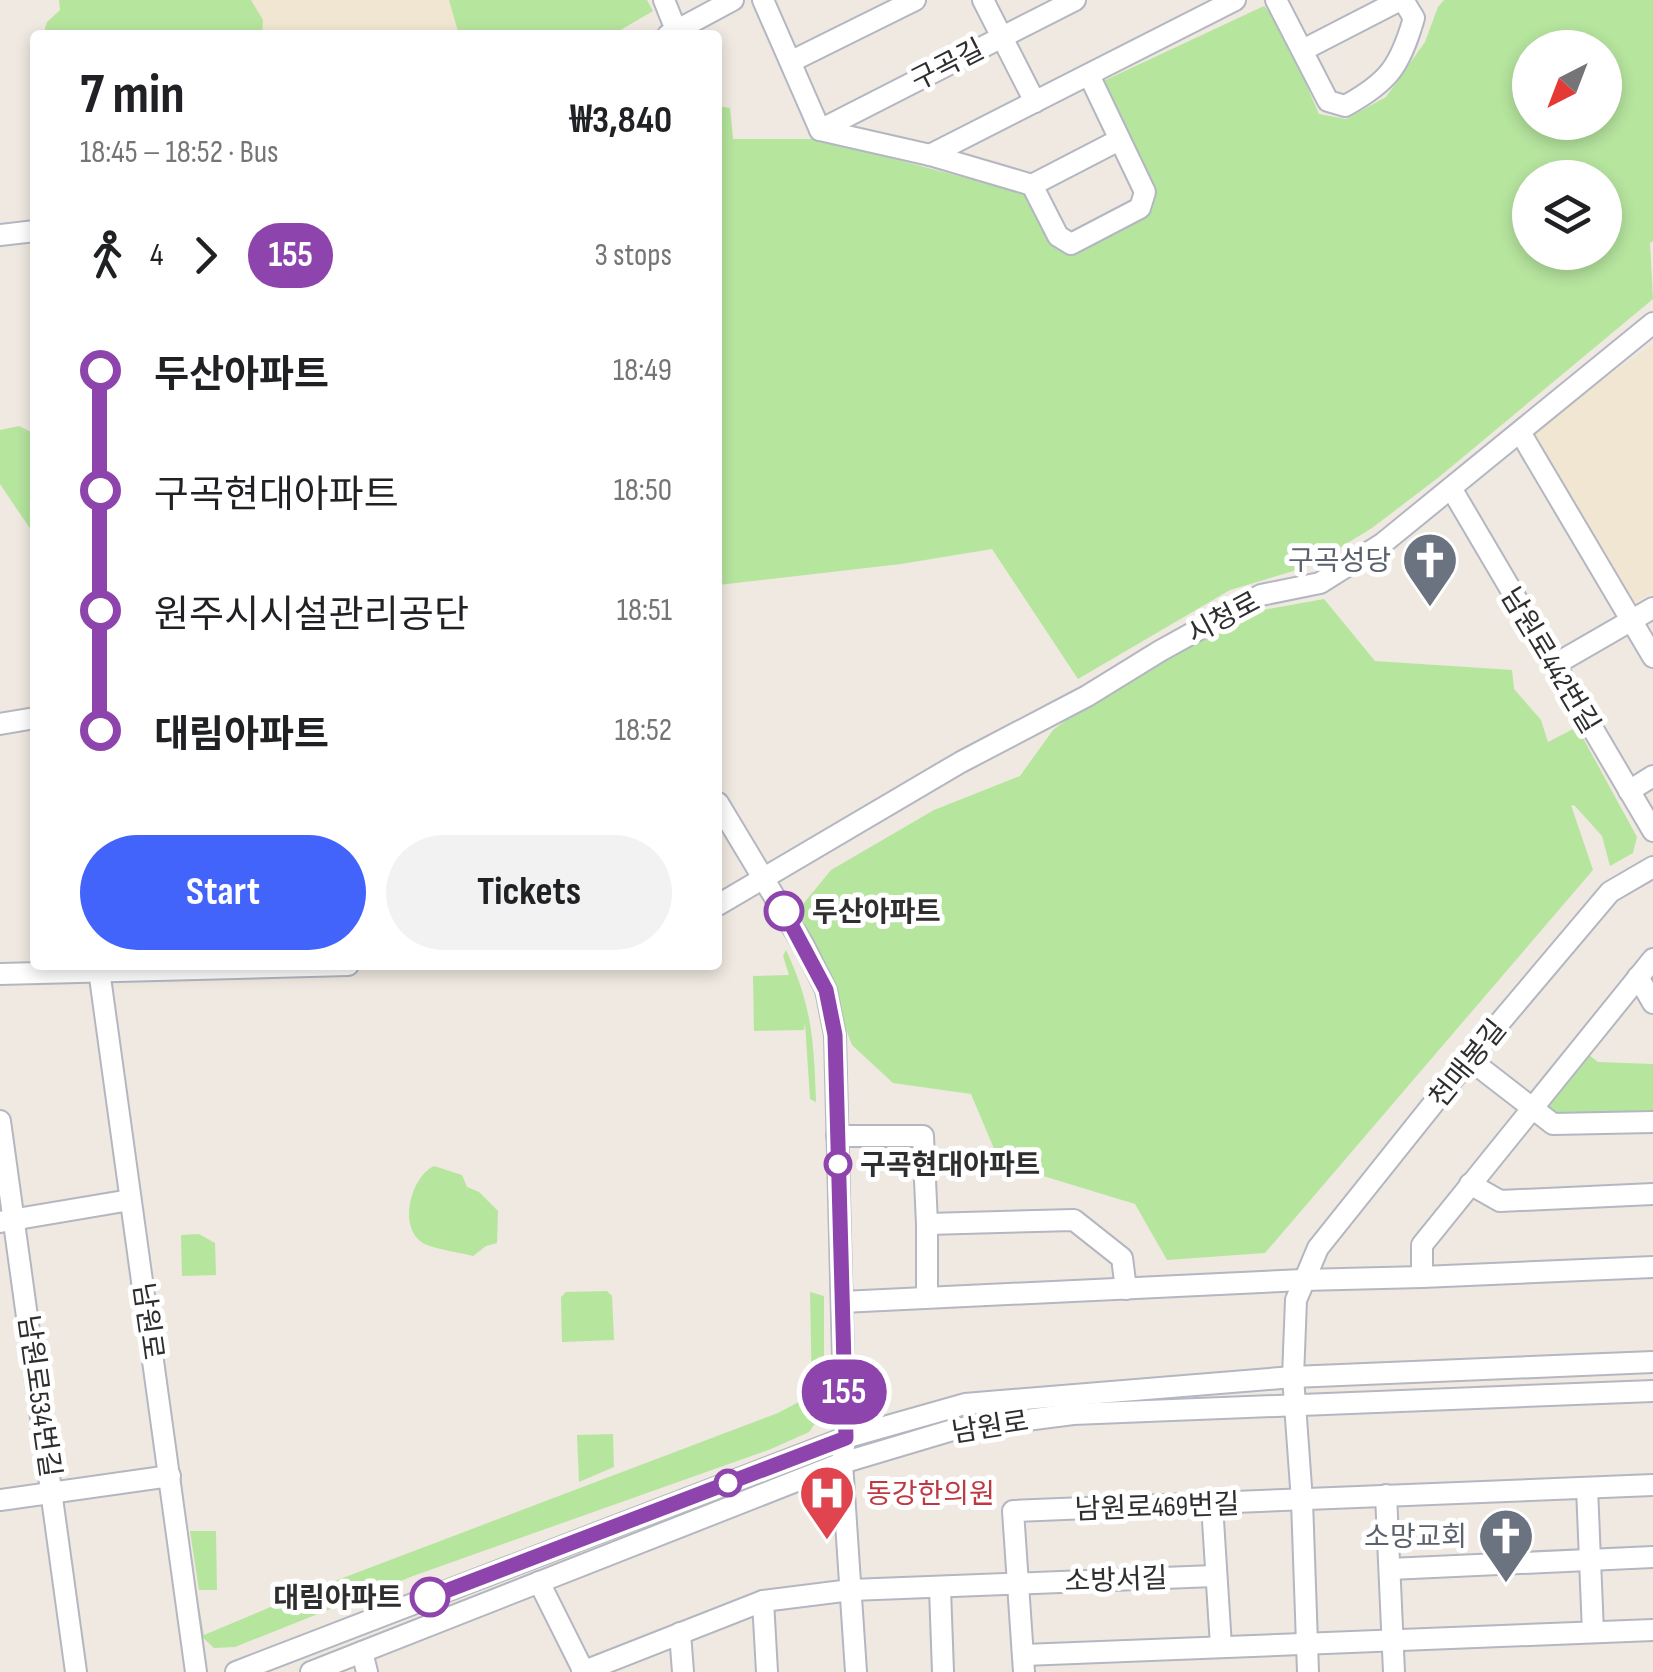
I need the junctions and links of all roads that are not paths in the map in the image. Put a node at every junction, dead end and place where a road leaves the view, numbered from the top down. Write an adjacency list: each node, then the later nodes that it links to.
1 (664, 0): 11 (street)
2 (733, 0): 12 (street)
3 (762, 0): 15 (street)
4 (914, 0): 15 (street)
5 (983, 0): 13 (street)
6 (1076, 0): 13 (street, 구곡길)
7 (1235, 0): 10 (street)
8 (1276, 0): 14 (street)
9 (1401, 0): 14 (street); 14 (street)
10 (1203, 7): 16 (street)
11 (671, 30)
12 (678, 30)
13 (1001, 37): 17 (street); 18 (street, 구곡길)
14 (1303, 50)
15 (792, 61): 18 (street)
16 (1089, 75): 17 (street); 19 (street)
17 (1034, 102): 20 (street)
18 (820, 130): 20 (street)
19 (1120, 140): 21 (street); 21 (street)
20 (930, 155): 21 (street)
21 (1032, 186)
22 (30, 232): 23 (street)
23 (0, 236)
24 (1653, 323): 25 (street, 시청로)
25 (1520, 432): 26 (street, 시청로); 28 (street)
26 (1450, 488): 30 (street, 남원로442번길); 38 (street, 시청로)
27 (1653, 608): 28 (street)
28 (1632, 621): 29 (street); 30 (street)
29 (1653, 657)
30 (1554, 666): 34 (street, 남원로442번길)
31 (30, 719): 32 (street)
32 (0, 724)
33 (1653, 776): 34 (street)
34 (1629, 790): 36 (street, 남원로442번길)
35 (722, 809): 38 (street)
36 (1653, 831)
37 (1653, 866): 45 (street, 천매봉길)
38 (764, 877): 39 (street, 시청로); 49 (street)
39 (722, 903)
40 (1653, 960): 43 (street)
41 (99, 970): 42 (street); 52 (street, 남원로)
42 (0, 974)
43 (1638, 977): 44 (street); 46 (street)
44 (1653, 1003)
45 (1470, 1059): 46 (street); 57 (street, 천매봉길)
46 (1532, 1108): 48 (street); 50 (street)
47 (0, 1121): 53 (street, 남원로534번길)
48 (1653, 1122)
49 (837, 1136): 54 (street); 60 (street)
50 (1470, 1184): 51 (street); 56 (street)
51 (1653, 1194)
52 (130, 1200): 53 (street); 67 (street, 남원로)
53 (8, 1221): 70 (street, 남원로534번길)
54 (926, 1224): 58 (street); 59 (street)
55 (1653, 1267): 56 (street)
56 (1422, 1278): 57 (street)
57 (1303, 1280): 58 (street); 62 (street, 천매봉길)
58 (1126, 1289): 59 (street)
59 (927, 1297): 60 (street)
60 (842, 1302): 65 (street)
61 (1653, 1362): 62 (street, 남원로)
62 (1293, 1377): 64 (street); 65 (street, 남원로)
63 (1653, 1391): 64 (street, 남원로)
64 (1296, 1404): 66 (street, 남원로); 73 (street)
65 (846, 1438): 66 (street); 95 (street, 남원로)
66 (842, 1463): 79 (street, 남원로); 82 (street)
67 (170, 1476): 70 (street); 94 (street, 남원로)
68 (1653, 1485): 69 (street, 남원로469번길)
69 (1587, 1488): 71 (street, 남원로469번길); 76 (street)
70 (53, 1493): 72 (street); 93 (street, 남원로534번길)
71 (1386, 1495): 73 (street, 남원로469번길); 77 (street)
72 (0, 1500)
73 (1302, 1501): 74 (street, 남원로469번길); 88 (street)
74 (1212, 1504): 78 (street); 80 (street, 남원로469번길)
75 (1653, 1556): 76 (street)
76 (1590, 1560): 77 (street); 85 (street)
77 (1390, 1569): 87 (street)
78 (1214, 1576): 80 (street, 소방서길); 89 (street)
79 (539, 1582): 90 (street, 남원로); 97 (street)
80 (1018, 1583): 81 (street, 소방서길); 92 (street)
81 (940, 1589): 82 (street, 소방서길); 101 (street)
82 (851, 1590): 83 (street, 소방서길); 100 (street)
83 (763, 1601): 86 (street, 소방서길); 99 (street)
84 (1653, 1630): 85 (street)
85 (1593, 1632): 87 (street)
86 (680, 1633): 97 (street, 소방서길); 98 (street)
87 (1392, 1640): 88 (street); 103 (street)
88 (1306, 1643): 89 (street); 102 (street)
89 (1221, 1646): 91 (street)
90 (365, 1662): 96 (street, 남원로)
91 (1105, 1663): 92 (street)
92 (1024, 1664)
93 (76, 1672)
94 (196, 1672)
95 (236, 1672)
96 (311, 1672)
97 (584, 1672)
98 (683, 1672)
99 (767, 1672)
100 (856, 1672)
101 (943, 1672)
102 (1308, 1672)
103 (1394, 1672)

